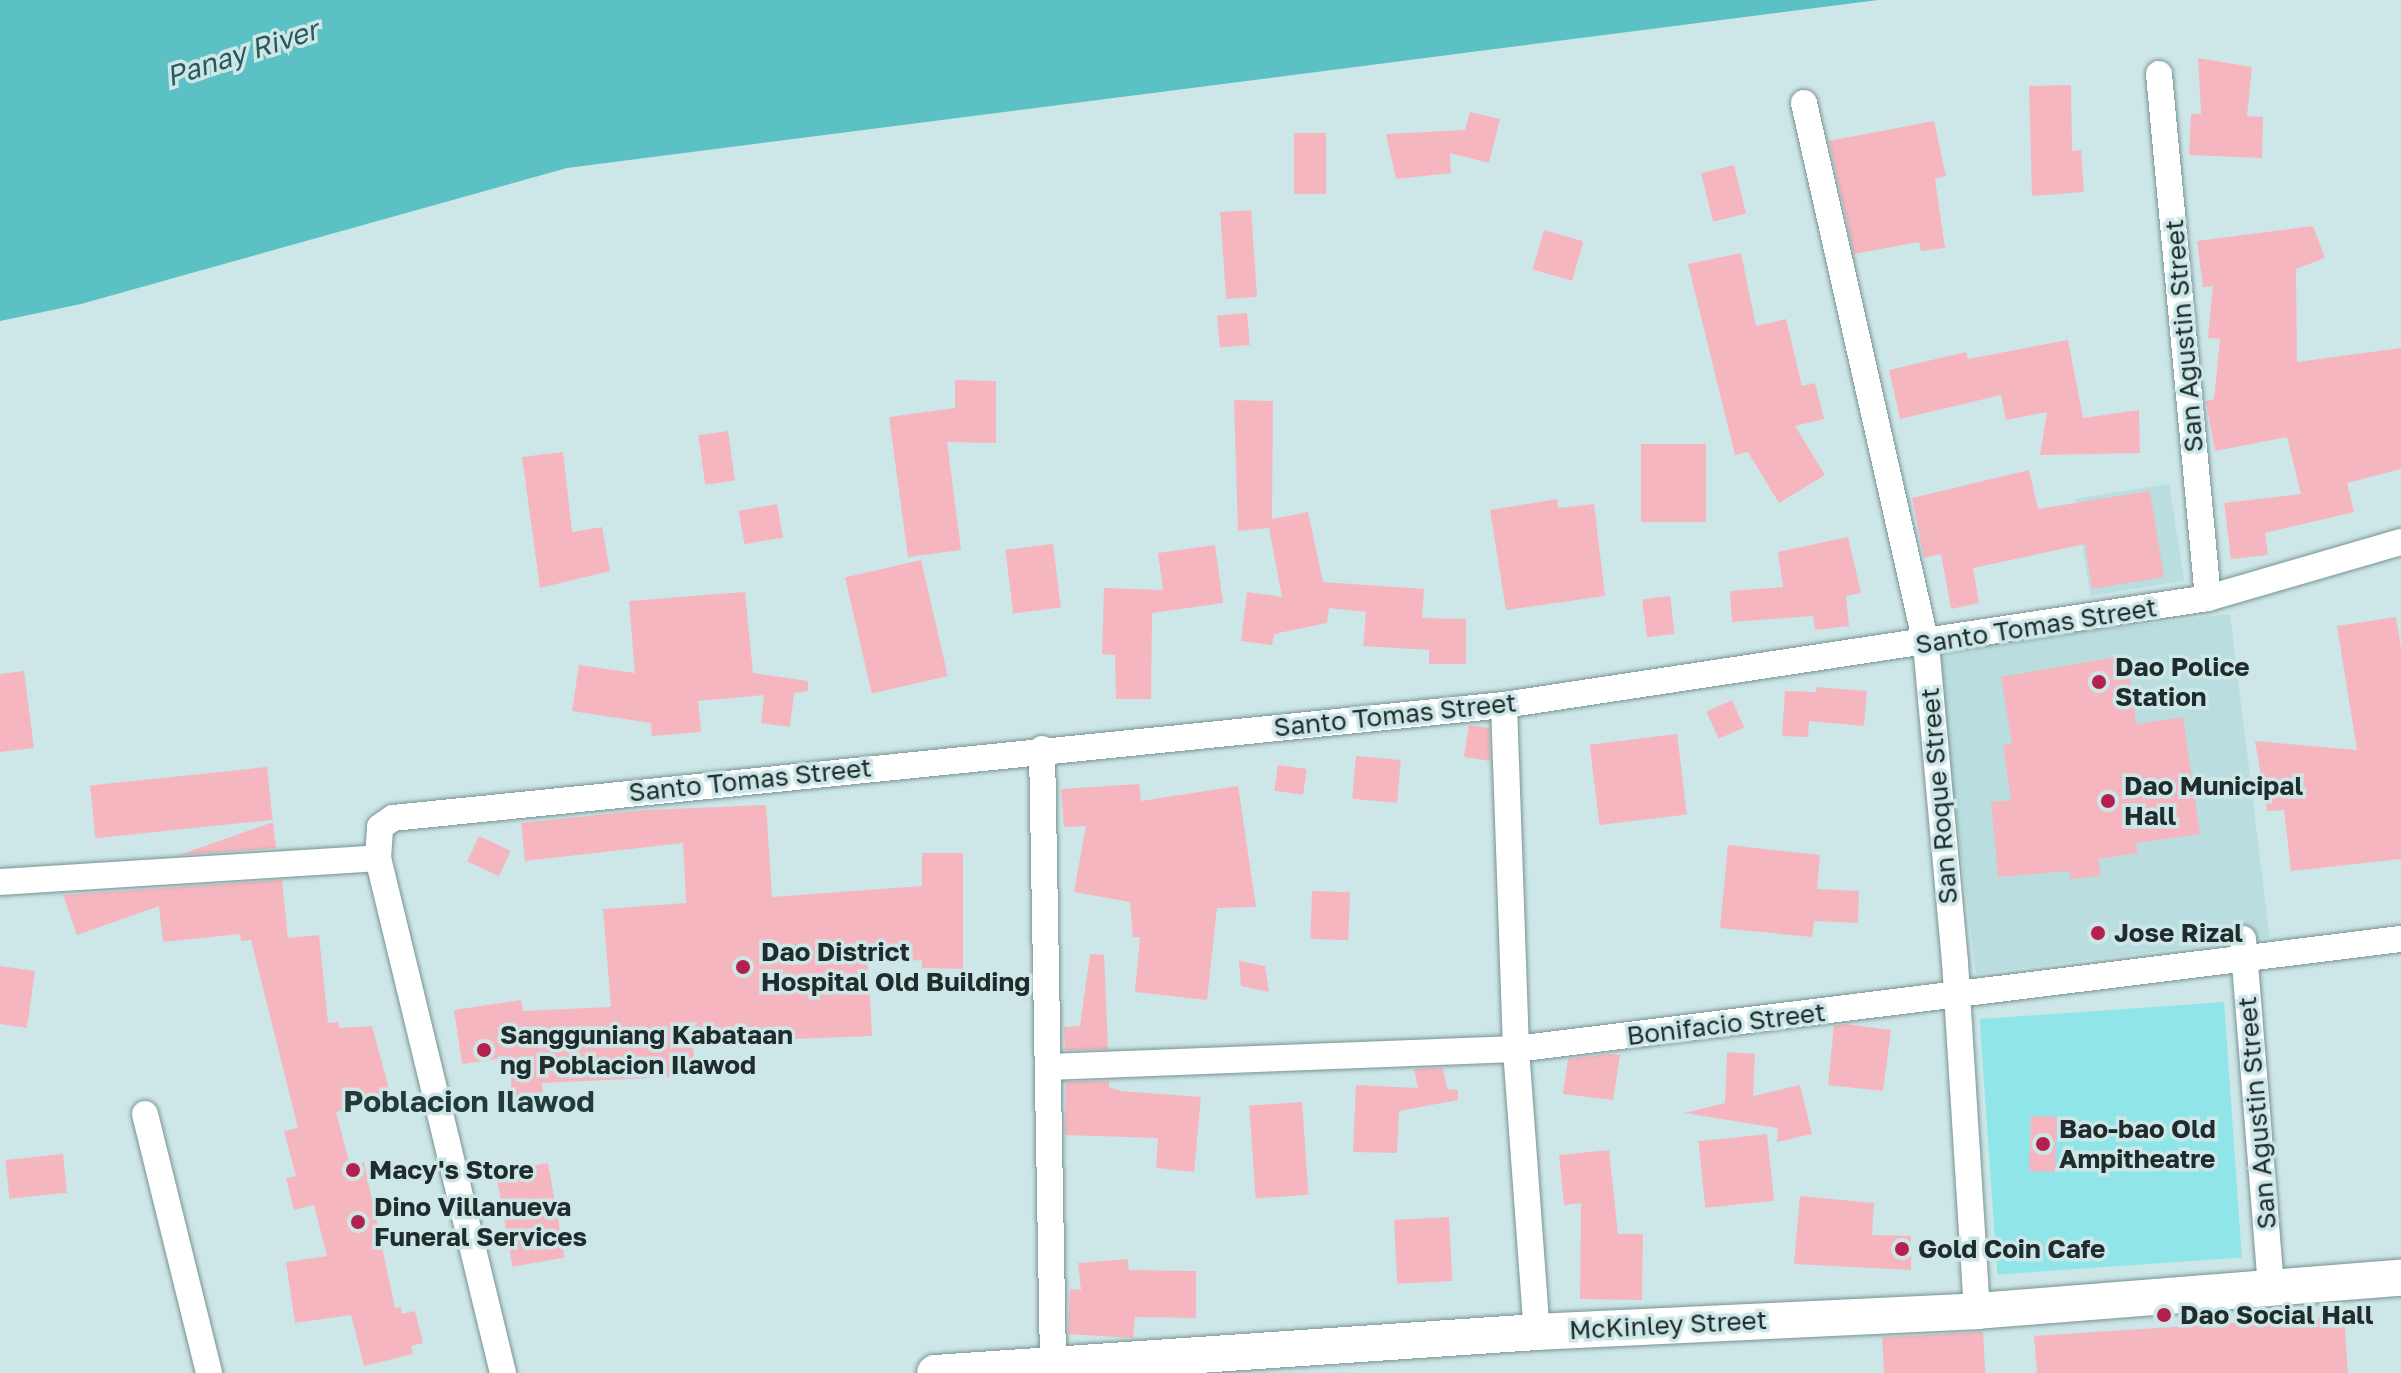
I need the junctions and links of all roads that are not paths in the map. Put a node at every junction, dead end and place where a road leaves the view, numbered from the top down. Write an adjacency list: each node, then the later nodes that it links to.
1 (2159, 74): 4 (street, San Agustin Street)
2 (1804, 103): 5 (street, San Roque Street)
3 (2401, 542): 4 (street, Santo Tomas Street)
4 (2208, 598): 5 (street, Santo Tomas Street)
5 (1926, 644): 6 (street, Santo Tomas Street); 12 (street, San Roque Street)
6 (1504, 705): 7 (street, Santo Tomas Street); 13 (street)
7 (1042, 749): 8 (street, Santo Tomas Street); 14 (street)
8 (378, 858): 9 (street); 22 (street)
9 (0, 882)
10 (2401, 939): 11 (street, Bonifacio Street)
11 (2244, 950): 12 (street, Bonifacio Street); 17 (street, San Agustin Street)
12 (1955, 998): 13 (street, Bonifacio Street); 18 (street, San Roque Street)
13 (1516, 1049): 14 (street, Bonifacio Street); 19 (street)
14 (1048, 1067): 20 (street)
15 (145, 1114): 21 (street)
16 (2401, 1278): 17 (street, McKinley Street)
17 (2271, 1288): 18 (street, McKinley Street)
18 (1977, 1311): 19 (street, McKinley Street)
19 (1537, 1332): 20 (street, McKinley Street)
20 (1053, 1363): 23 (street, McKinley Street)
21 (209, 1373)
22 (503, 1373)
23 (935, 1373)

